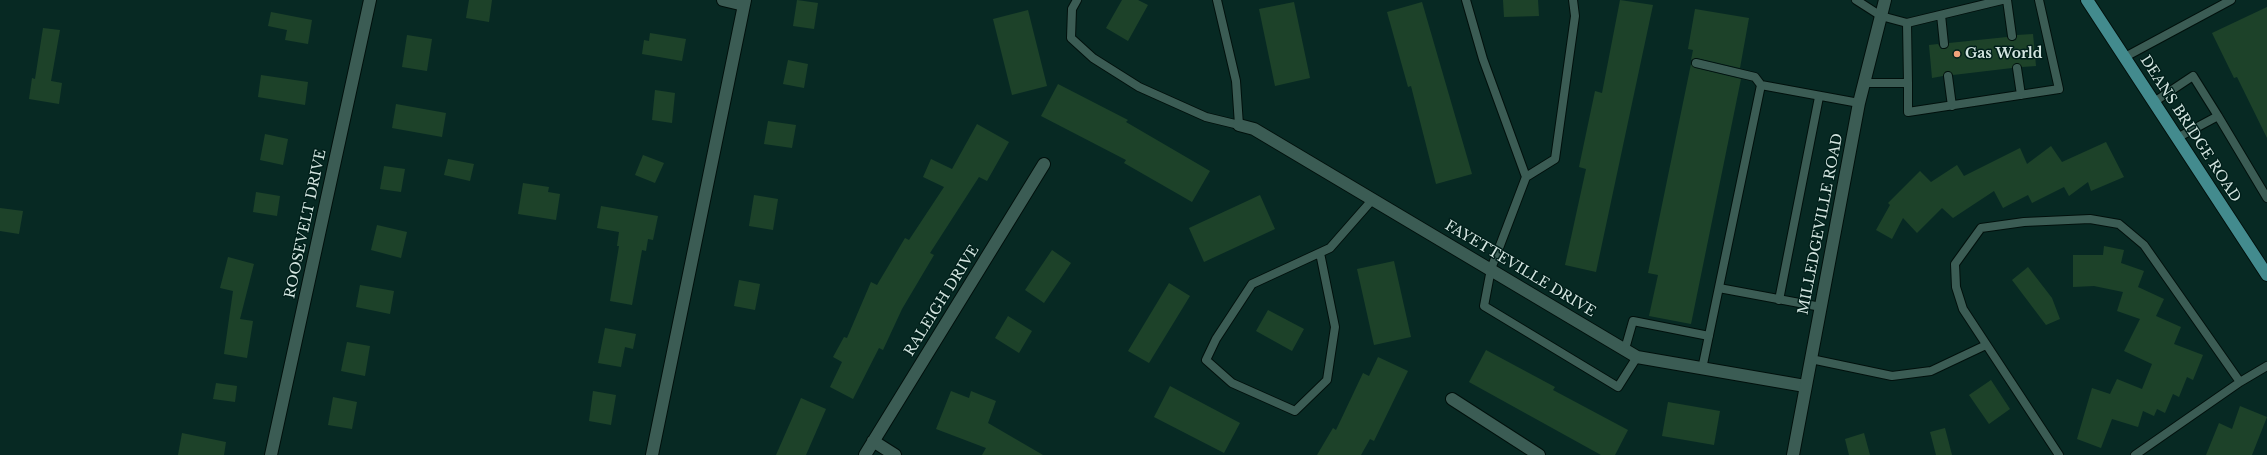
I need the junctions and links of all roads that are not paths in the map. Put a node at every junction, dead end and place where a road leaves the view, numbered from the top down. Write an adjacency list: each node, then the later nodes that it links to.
1 (370, 0): 56 (street, ROOSEVELT DRIVE)
2 (723, 0): 14 (street)
3 (1077, 0): 33 (lane)
4 (1217, 0): 33 (lane)
5 (1466, 0): 36 (lane)
6 (1573, 0): 36 (lane)
7 (1856, 0): 16 (lane)
8 (1885, 0): 16 (street, MILLEDGEVILLE ROAD)
9 (2002, 0): 15 (lane)
10 (2007, 0): 18 (lane)
11 (2039, 0): 27 (lane)
12 (2087, 0): 20 (main road, DEANS BRIDGE ROAD)
13 (2231, 0): 20 (lane)
14 (744, 2): 57 (street)
15 (1941, 15): 17 (lane); 19 (lane)
16 (1881, 16): 17 (lane); 24 (street, MILLEDGEVILLE ROAD)
17 (1907, 23): 25 (lane)
18 (2012, 36)
19 (1944, 44)
20 (2125, 57): 29 (main road, DEANS BRIDGE ROAD)
21 (1696, 63): 26 (lane)
22 (2017, 68): 27 (lane)
23 (1948, 76): 31 (lane)
24 (1864, 83): 25 (lane); 30 (street, MILLEDGEVILLE ROAD)
25 (1908, 83): 31 (lane)
26 (1761, 85): 28 (lane); 42 (lane)
27 (2021, 95): 31 (lane)
28 (1819, 97): 30 (lane); 43 (lane)
29 (2154, 102): 32 (lane); 34 (main road, DEANS BRIDGE ROAD)
30 (1859, 103): 44 (street, MILLEDGEVILLE ROAD)
31 (1952, 106)
32 (2218, 116): 34 (lane); 37 (lane)
33 (1238, 125): 38 (street, FAYETTEVILLE DRIVE)
34 (2177, 138): 41 (main road, DEANS BRIDGE ROAD)
35 (1044, 164): 55 (street, RALEIGH DRIVE)
36 (1526, 178): 40 (lane)
37 (2267, 198)
38 (1373, 200): 39 (lane); 40 (street, FAYETTEVILLE DRIVE)
39 (1320, 253): 39 (lane)
40 (1491, 269): 47 (street, FAYETTEVILLE DRIVE); 48 (lane)
41 (2267, 275)
42 (1719, 288): 43 (lane); 45 (lane)
43 (1779, 300): 44 (lane)
44 (1821, 307): 49 (street, MILLEDGEVILLE ROAD)
45 (1709, 336): 47 (lane); 51 (lane)
46 (1986, 345): 49 (lane); 52 (lane); 62 (lane)
47 (1625, 349): 48 (street, FAYETTEVILLE DRIVE)
48 (1637, 357): 51 (street, FAYETTEVILLE DRIVE)
49 (1811, 360): 53 (street, MILLEDGEVILLE ROAD)
50 (2267, 366): 52 (lane)
51 (1702, 369): 53 (street, FAYETTEVILLE DRIVE)
52 (2240, 382): 63 (lane)
53 (1805, 386): 61 (street, MILLEDGEVILLE ROAD)
54 (1452, 399): 60 (street)
55 (873, 441): 58 (street, RALEIGH DRIVE); 59 (street)
56 (271, 455)
57 (652, 455)
58 (865, 455)
59 (895, 455)
60 (1539, 455)
61 (1793, 455)
62 (2059, 455)
63 (2135, 455)

